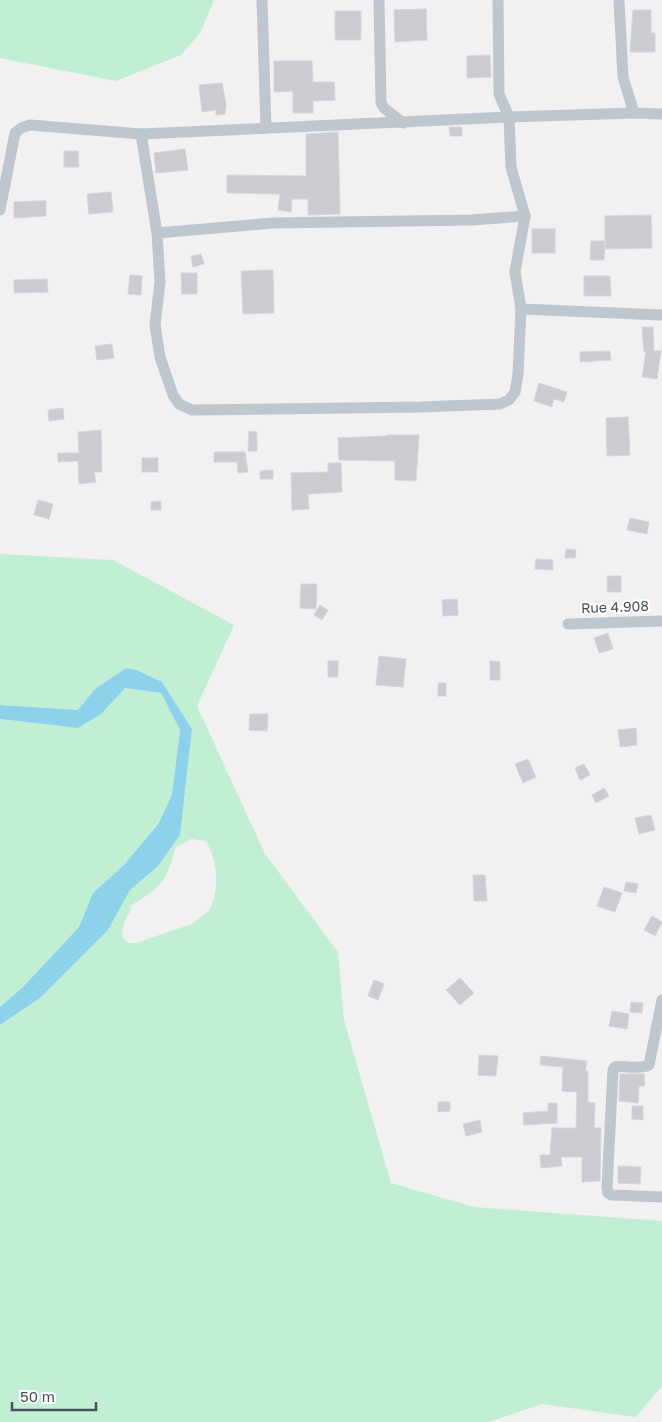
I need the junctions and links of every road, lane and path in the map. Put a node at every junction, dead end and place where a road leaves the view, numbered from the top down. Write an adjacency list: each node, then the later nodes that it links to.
1 (262, 0): 9 (street)
2 (379, 0): 8 (street)
3 (498, 0): 7 (street)
4 (619, 0): 5 (street)
5 (634, 112): 6 (street); 7 (street)
6 (662, 114)
7 (509, 117): 8 (street); 12 (street)
8 (403, 123): 9 (street)
9 (266, 128): 10 (street)
10 (141, 134): 11 (street); 13 (street)
11 (0, 210)
12 (525, 216): 13 (street); 14 (street)
13 (157, 233): 14 (street)
14 (521, 309): 15 (street)
15 (662, 315)
16 (662, 621): 17 (street, Rue 4.908)
17 (568, 624)
18 (662, 1000): 19 (street)
19 (662, 1196)

